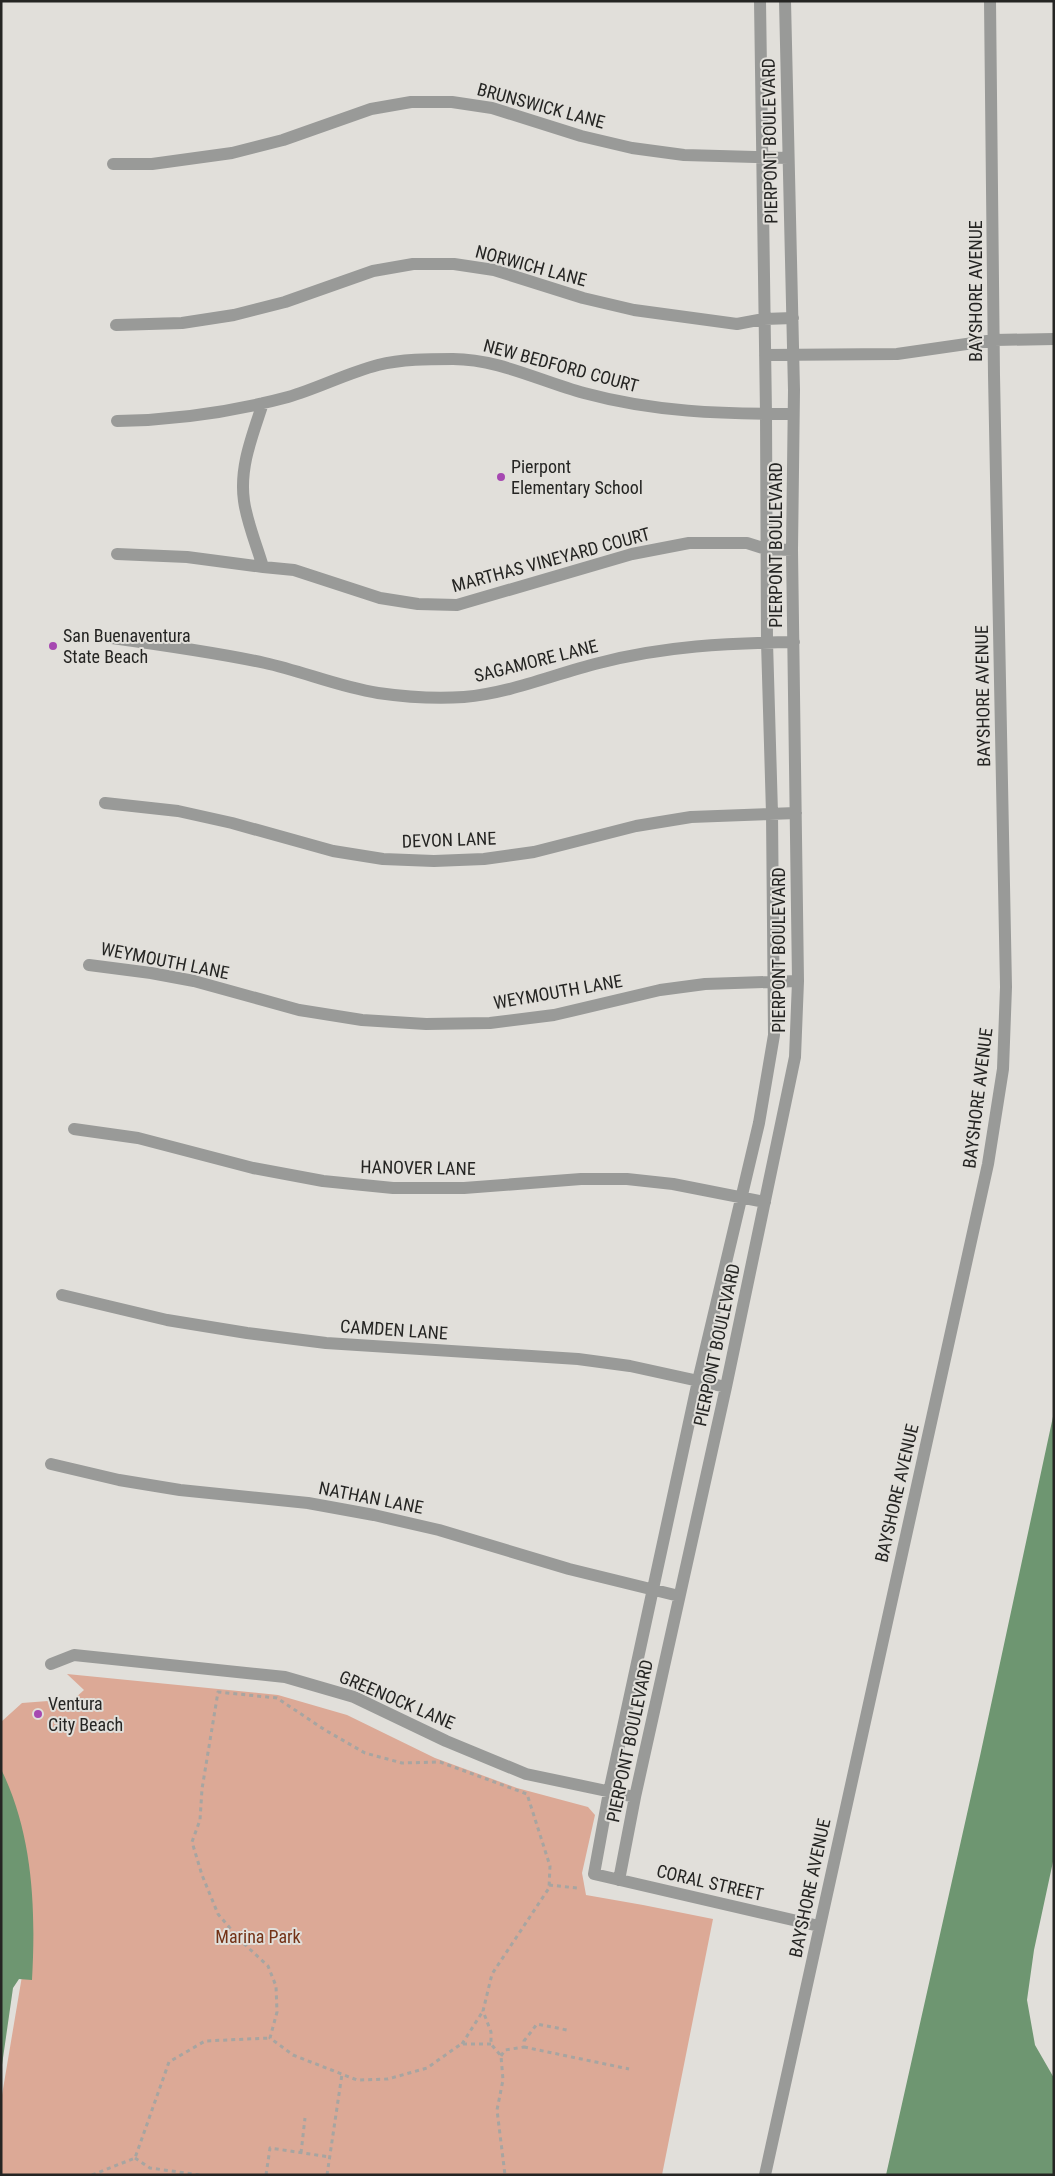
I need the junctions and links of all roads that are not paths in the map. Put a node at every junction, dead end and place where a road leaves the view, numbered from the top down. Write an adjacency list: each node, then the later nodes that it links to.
1 (760, 1): 4 (street, PIERPONT BOULEVARD)
2 (785, 1): 5 (street, PIERPONT BOULEVARD)
3 (990, 1): 11 (street, BAYSHORE AVENUE)
4 (762, 158): 5 (street, BRUNSWICK LANE); 6 (street, BRUNSWICK LANE); 8 (street, PIERPONT BOULEVARD)
5 (788, 158): 7 (street, PIERPONT BOULEVARD)
6 (113, 164)
7 (792, 318): 8 (street, NORWICH LANE); 13 (street, PIERPONT BOULEVARD)
8 (764, 319): 9 (street, NORWICH LANE); 12 (street, PIERPONT BOULEVARD)
9 (116, 325)
10 (1054, 339): 11 (street)
11 (994, 340): 13 (street); 45 (street, BAYSHORE AVENUE)
12 (765, 355): 13 (street); 15 (street, PIERPONT BOULEVARD)
13 (793, 355): 16 (street, PIERPONT BOULEVARD)
14 (263, 403): 15 (street, NEW BEDFORD COURT); 17 (street, NEW BEDFORD COURT); 21 (street)
15 (766, 414): 16 (street, NEW BEDFORD COURT); 18 (street, PIERPONT BOULEVARD)
16 (793, 414): 19 (street, PIERPONT BOULEVARD)
17 (117, 421)
18 (766, 549): 19 (street, MARTHAS VINEYARD COURT); 21 (street, MARTHAS VINEYARD COURT); 23 (street, PIERPONT BOULEVARD)
19 (792, 550): 24 (street, PIERPONT BOULEVARD)
20 (117, 554): 21 (street, MARTHAS VINEYARD COURT)
21 (263, 567)
22 (112, 638): 23 (street, SAGAMORE LANE)
23 (766, 642): 24 (street, SAGAMORE LANE); 26 (street, PIERPONT BOULEVARD)
24 (794, 642): 27 (street, PIERPONT BOULEVARD)
25 (105, 803): 26 (street, DEVON LANE)
26 (772, 813): 27 (street, DEVON LANE); 29 (street, PIERPONT BOULEVARD)
27 (796, 813): 30 (street, PIERPONT BOULEVARD)
28 (89, 965): 29 (street, WEYMOUTH LANE)
29 (774, 981): 30 (street, WEYMOUTH LANE); 32 (street, PIERPONT BOULEVARD)
30 (798, 981): 33 (street, PIERPONT BOULEVARD)
31 (74, 1129): 32 (street, HANOVER LANE)
32 (742, 1197): 33 (street, HANOVER LANE); 35 (street, PIERPONT BOULEVARD)
33 (765, 1202): 36 (street, PIERPONT BOULEVARD)
34 (62, 1295): 35 (street, CAMDEN LANE)
35 (698, 1381): 36 (street, CAMDEN LANE); 38 (street, PIERPONT BOULEVARD)
36 (726, 1387): 39 (street, PIERPONT BOULEVARD)
37 (51, 1464): 38 (street, NATHAN LANE)
38 (652, 1589): 39 (street, NATHAN LANE); 41 (street, PIERPONT BOULEVARD)
39 (679, 1596): 42 (street, PIERPONT BOULEVARD)
40 (51, 1664): 41 (street, GREENOCK LANE)
41 (609, 1792): 42 (street, GREENOCK LANE); 43 (street, PIERPONT BOULEVARD)
42 (635, 1797): 44 (street, PIERPONT BOULEVARD)
43 (594, 1874): 44 (street, CORAL STREET)
44 (619, 1880): 45 (street, CORAL STREET)
45 (819, 1926): 46 (street, BAYSHORE AVENUE)
46 (766, 2175)

